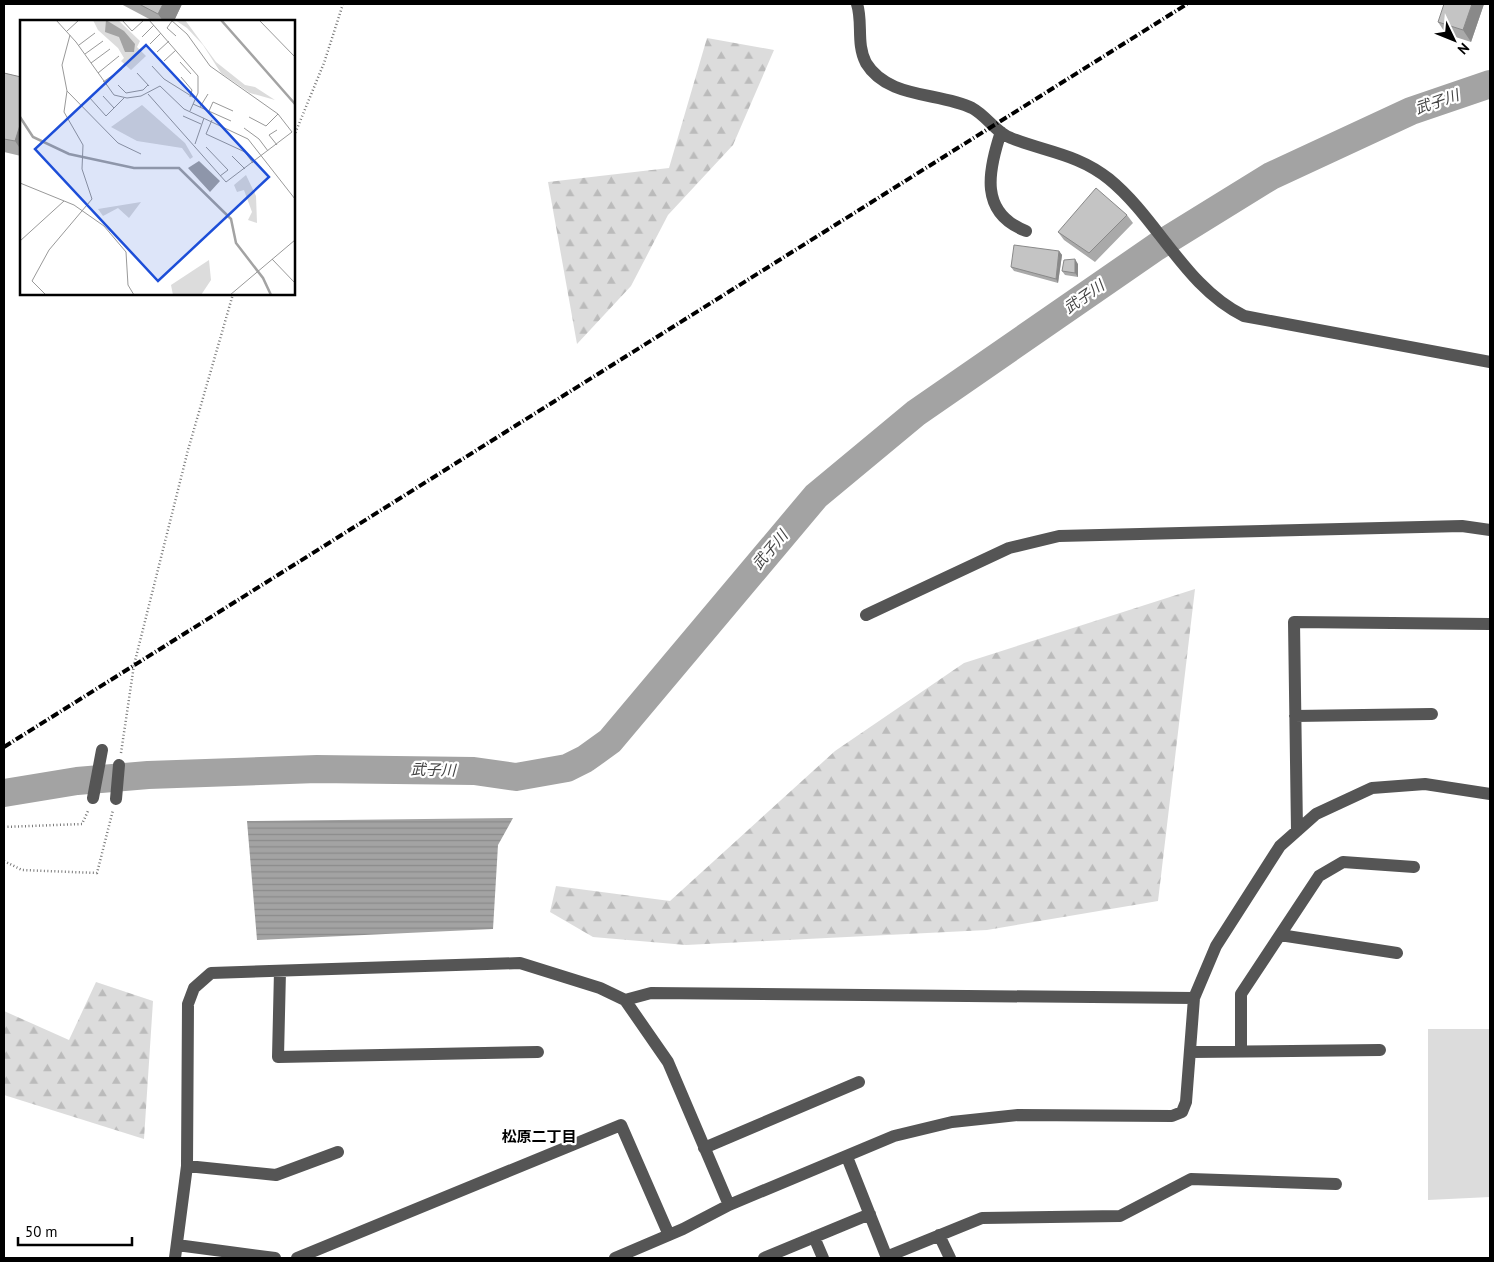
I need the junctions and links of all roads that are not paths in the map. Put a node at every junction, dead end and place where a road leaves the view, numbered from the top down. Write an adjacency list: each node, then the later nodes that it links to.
1 (857, 4): 2 (street)
2 (1001, 132): 3 (street); 4 (street)
3 (1026, 231)
4 (1490, 362)
5 (1490, 530): 6 (street)
6 (866, 615)
7 (1490, 624): 9 (street)
8 (1432, 714): 9 (street)
9 (1295, 716): 15 (street)
10 (102, 750): 13 (street)
11 (120, 765): 14 (street)
12 (1490, 794): 15 (street)
13 (93, 798)
14 (116, 799)
15 (1297, 831): 20 (street)
16 (1414, 866): 17 (street)
17 (1280, 935): 18 (street); 23 (street)
18 (1397, 953)
19 (280, 971): 21 (street); 24 (street); 30 (street)
20 (1194, 998): 21 (street); 25 (street)
21 (625, 1000): 27 (street)
22 (1380, 1050): 23 (street)
23 (1241, 1051): 25 (street)
24 (538, 1052)
25 (1190, 1052): 29 (street)
26 (859, 1082): 27 (street)
27 (704, 1148): 32 (street)
28 (338, 1152): 30 (street)
29 (847, 1157): 32 (street); 33 (street)
30 (187, 1166): 37 (street)
31 (1336, 1184): 35 (street)
32 (729, 1206): 34 (street)
33 (870, 1214): 36 (street); 43 (street)
34 (669, 1235): 39 (street); 40 (street)
35 (939, 1235): 43 (street); 44 (street)
36 (814, 1237): 41 (street); 42 (street)
37 (176, 1252): 38 (street)
38 (275, 1258)
39 (297, 1258)
40 (615, 1258)
41 (764, 1258)
42 (823, 1258)
43 (887, 1258)
44 (950, 1258)

